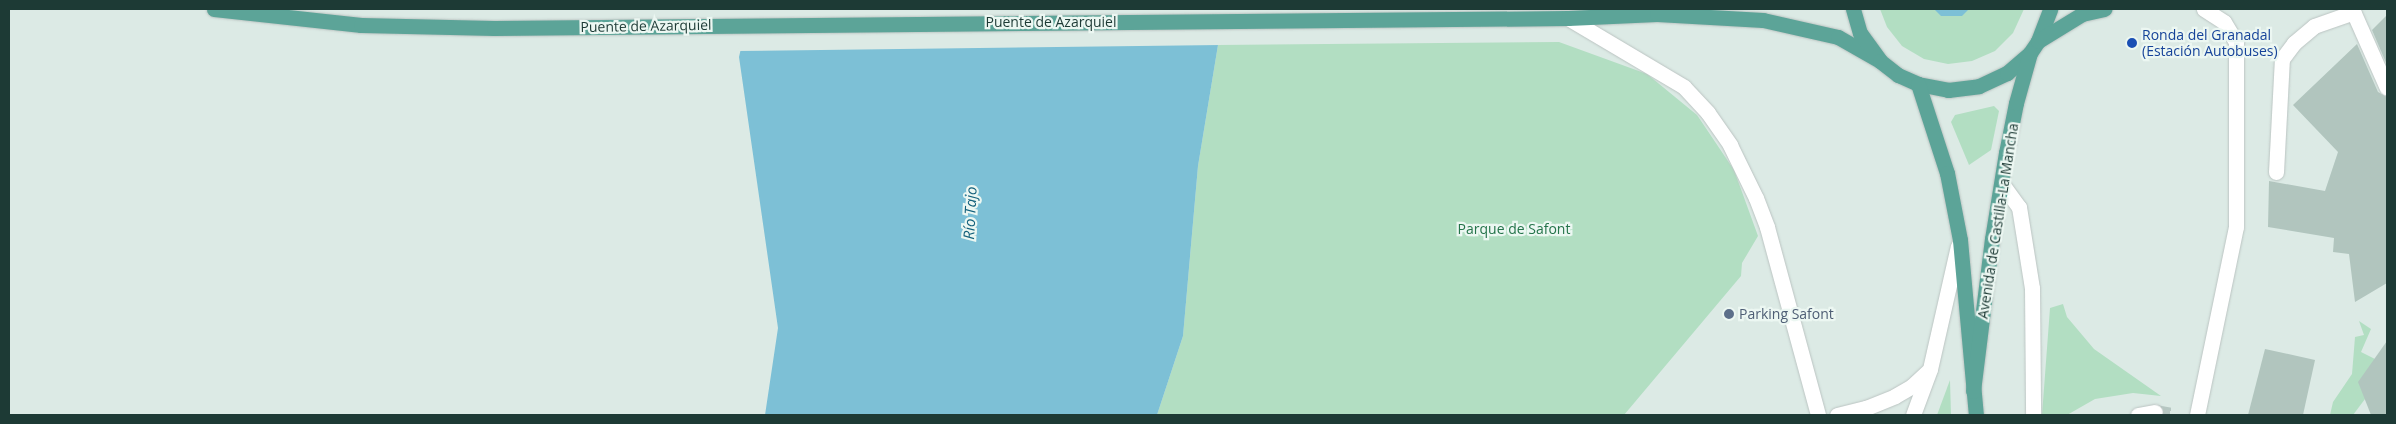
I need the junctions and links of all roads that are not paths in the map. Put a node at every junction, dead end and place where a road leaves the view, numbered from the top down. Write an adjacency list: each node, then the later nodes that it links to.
1 (214, 9): 7 (main road, Puente de Azarquiel)
2 (1853, 9): 9 (main road)
3 (2050, 9): 8 (main road, Avenida de Castilla-La Mancha)
4 (2104, 9): 8 (main road)
5 (2204, 9): 24 (street)
6 (2353, 10): 11 (street); 12 (street)
7 (1568, 18): 9 (main road, Puente de Azarquiel); 18 (street)
8 (2034, 47): 10 (main road); 13 (main road, Avenida de Castilla-La Mancha)
9 (1880, 60): 10 (main road)
10 (1918, 84): 14 (main road, Avenida de Castilla-La Mancha)
11 (2387, 88)
12 (2276, 172)
13 (2002, 184): 16 (main road, Avenida de Castilla-La Mancha); 22 (street)
14 (1960, 240): 15 (street); 16 (main road, Avenida de Castilla-La Mancha)
15 (1930, 369): 19 (street); 20 (street)
16 (1973, 392): 21 (main road, Avenida de Castilla-La Mancha)
17 (2155, 412): 23 (street)
18 (1818, 415)
19 (1837, 415)
20 (1913, 415)
21 (1976, 415)
22 (2033, 415)
23 (2138, 415)
24 (2198, 415)

